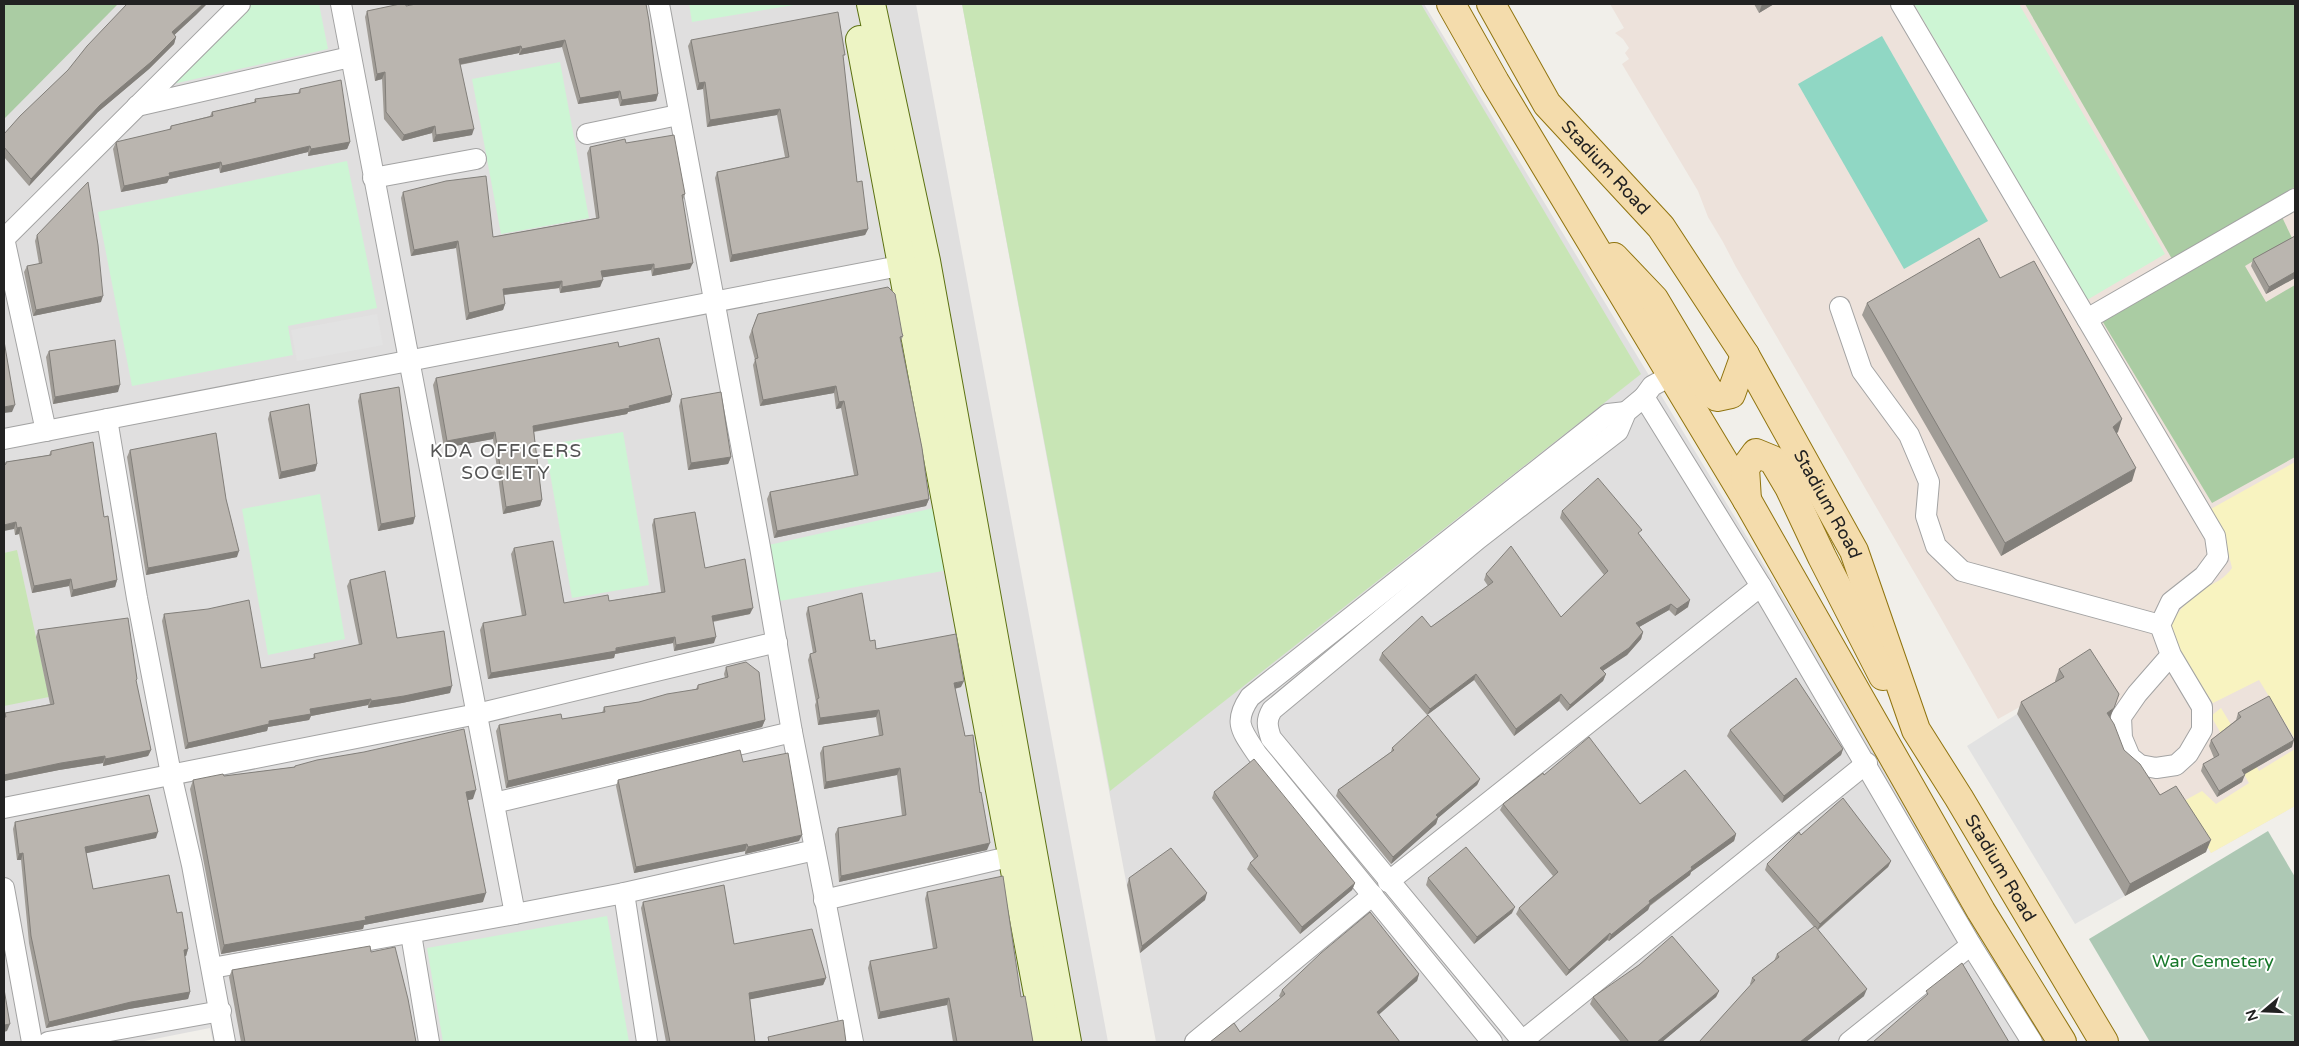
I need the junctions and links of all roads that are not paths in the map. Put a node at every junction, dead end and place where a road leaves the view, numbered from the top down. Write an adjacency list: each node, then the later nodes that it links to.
1 (240, 4): 10 (street)
2 (344, 4): 9 (street)
3 (659, 4): 11 (street)
4 (854, 4): 18 (street)
5 (872, 4): 18 (street)
6 (1451, 4): 16 (main road)
7 (1491, 4): 22 (main road, Stadium Road)
8 (1901, 4): 21 (street)
9 (350, 58): 10 (street); 14 (street)
10 (137, 106): 17 (street)
11 (678, 115): 12 (street); 19 (street)
12 (587, 134)
13 (476, 159): 14 (street)
14 (373, 178): 23 (street)
15 (2294, 204): 21 (street)
16 (1581, 223): 22 (main road); 24 (main road)
17 (4, 238): 28 (street)
18 (914, 263): 19 (street); 43 (street); 60 (street)
19 (713, 302): 23 (street); 33 (street)
20 (1840, 307): 32 (street)
21 (2087, 319): 32 (street)
22 (1745, 354): 36 (main road, Stadium Road)
23 (408, 360): 27 (street); 35 (street)
24 (1672, 375): 25 (street); 30 (main road)
25 (1644, 398): 26 (street); 31 (street)
26 (1626, 412): 45 (street); 45 (street)
27 (107, 419): 28 (street); 39 (street)
28 (46, 431): 29 (street)
29 (4, 439)
30 (1747, 500): 36 (main road); 66 (main road)
31 (1761, 586): 38 (street); 45 (street)
32 (2160, 625): 34 (street)
33 (777, 642): 35 (street); 37 (street)
34 (2171, 655): 34 (street)
35 (476, 714): 39 (street); 40 (street)
36 (1916, 730): 67 (main road, Stadium Road)
37 (792, 732): 40 (street); 42 (street)
38 (1866, 763): 50 (street); 63 (street)
39 (171, 774): 41 (street); 51 (street)
40 (494, 803): 48 (street)
41 (4, 808)
42 (815, 850): 46 (street); 47 (street)
43 (1013, 856): 47 (street); 59 (street)
44 (4, 888): 53 (street)
45 (1381, 889): 61 (street); 62 (street); 63 (street)
46 (624, 893): 48 (street); 57 (street)
47 (824, 900): 58 (street)
48 (515, 914): 49 (street)
49 (411, 934): 51 (street); 56 (street)
50 (1971, 945): 64 (street); 65 (street)
51 (212, 968): 52 (street)
52 (220, 1011): 54 (street); 55 (street)
53 (32, 1042)
54 (48, 1042)
55 (225, 1042)
56 (429, 1042)
57 (647, 1042)
58 (853, 1042)
59 (1047, 1042)
60 (1067, 1042)
61 (1195, 1042)
62 (1492, 1042)
63 (1522, 1042)
64 (1850, 1042)
65 (2032, 1042)
66 (2062, 1042)
67 (2104, 1042)

